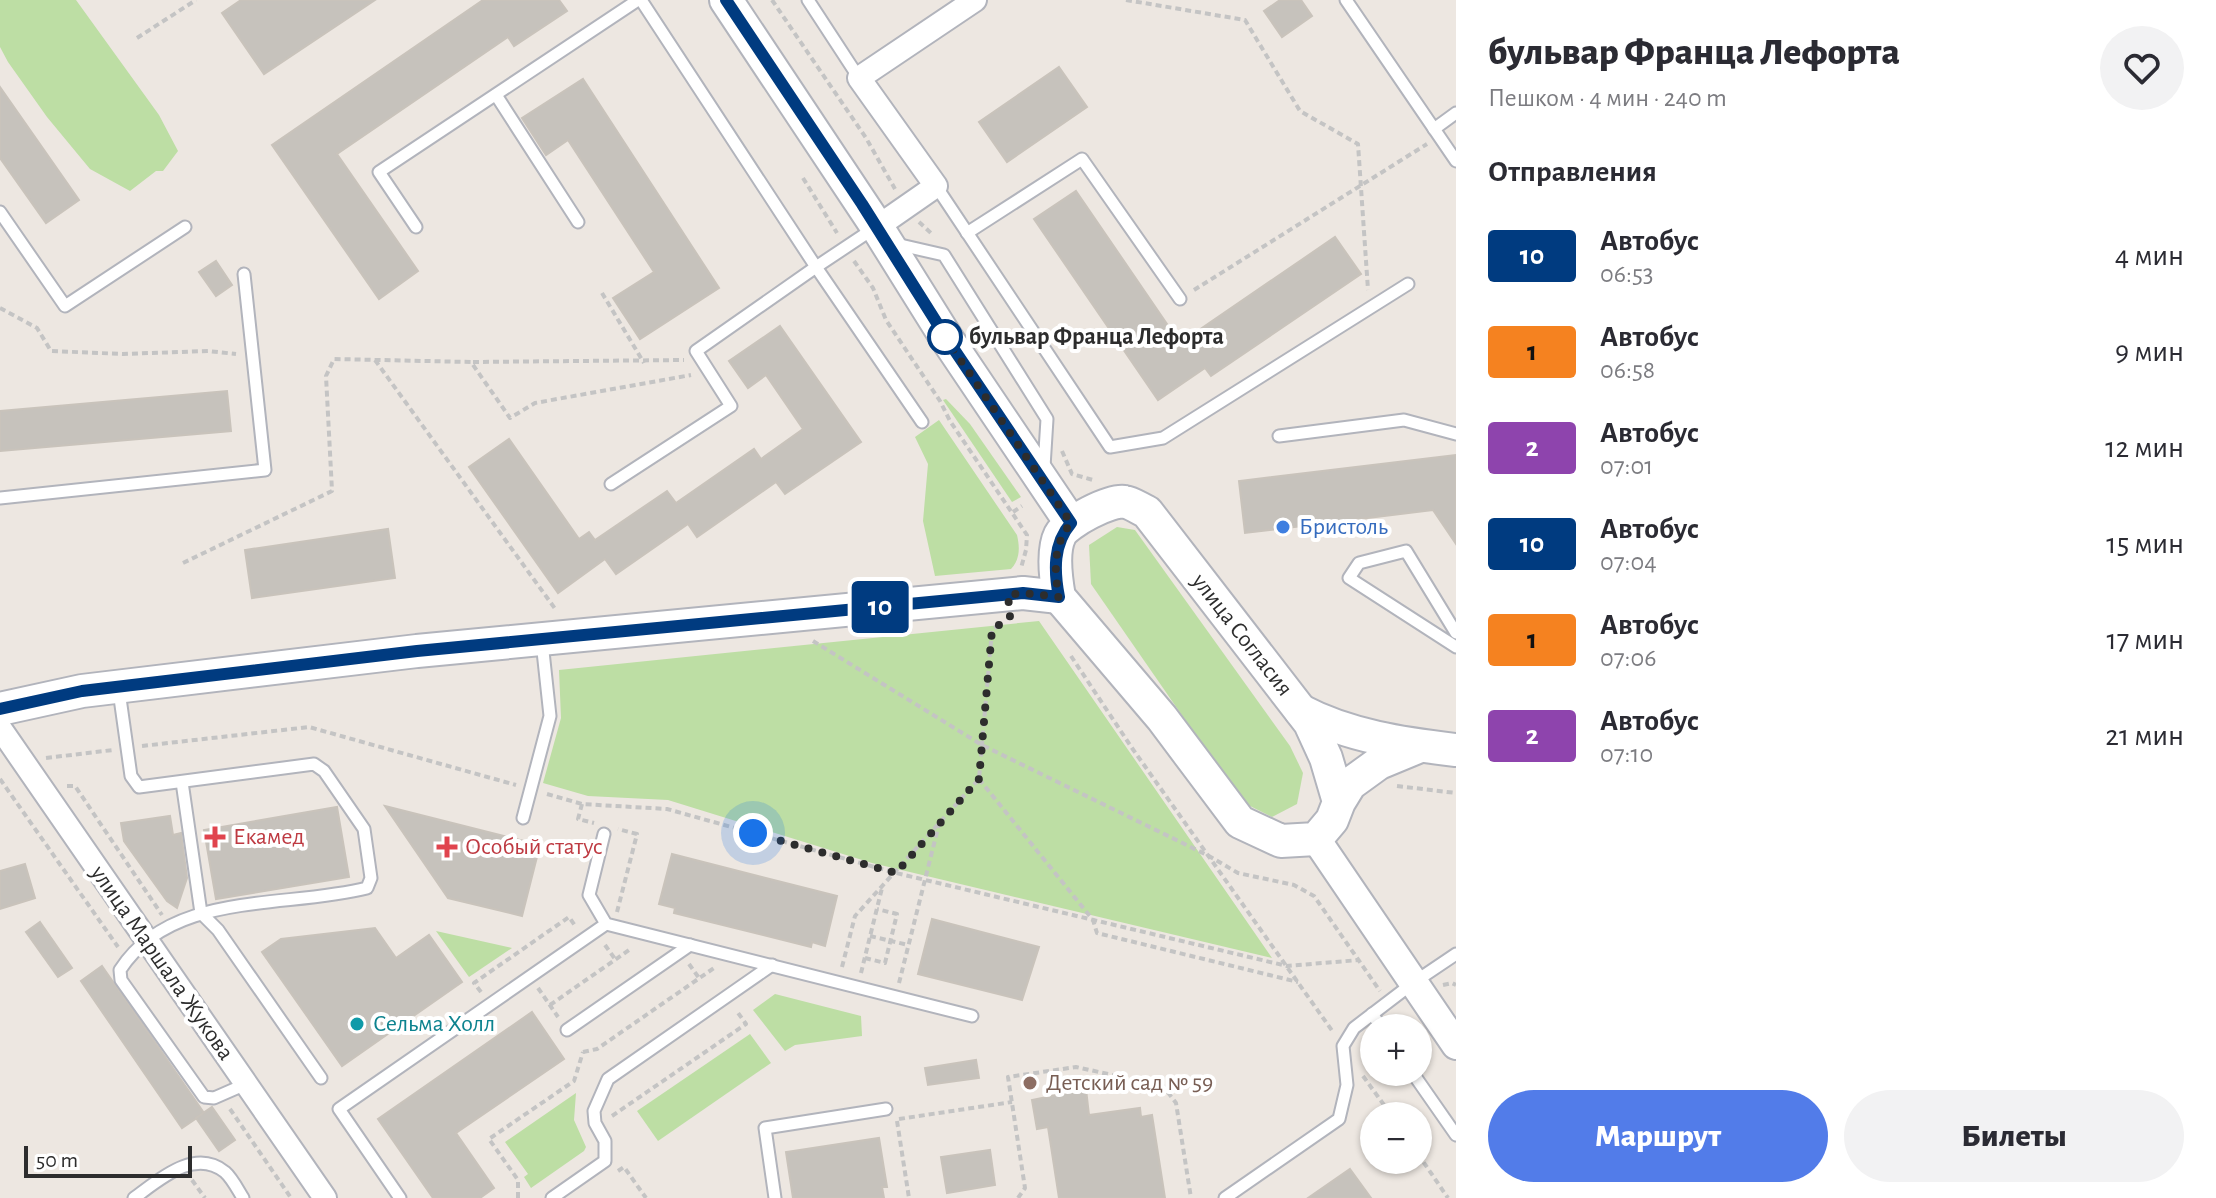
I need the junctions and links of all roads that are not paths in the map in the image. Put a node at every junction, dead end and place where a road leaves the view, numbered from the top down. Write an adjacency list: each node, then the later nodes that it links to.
1 (640, 0): 7 (lane); 18 (lane)
2 (726, 0): 17 (main road)
3 (808, 0): 6 (lane)
4 (975, 0): 6 (street)
5 (1346, 0): 9 (lane)
6 (859, 78): 11 (street)
7 (496, 95): 13 (lane); 15 (lane)
8 (1456, 113): 9 (lane)
9 (1436, 132): 10 (lane)
10 (1456, 161)
11 (936, 186): 16 (lane); 17 (street)
12 (0, 212): 14 (lane)
13 (578, 222)
14 (185, 227)
15 (416, 227)
16 (967, 233): 20 (lane); 21 (lane)
17 (881, 234): 18 (lane); 25 (main road); 25 (lane)
18 (816, 267): 22 (lane); 26 (lane)
19 (244, 274): 27 (lane)
20 (1408, 284)
21 (1180, 299)
22 (922, 422)
23 (1456, 434): 24 (lane)
24 (1279, 436)
25 (1044, 480): 28 (main road)
26 (611, 484)
27 (0, 498)
28 (1071, 523): 29 (main road); 35 (main road, улица Согласия)
29 (1059, 597): 30 (main road); 43 (main road)
30 (553, 630): 33 (main road); 41 (lane)
31 (1456, 633): 32 (lane)
32 (1456, 647)
33 (118, 687): 34 (main road); 39 (lane)
34 (0, 709)
35 (1301, 711): 37 (main road); 40 (main road, улица Согласия)
36 (0, 728): 46 (street, улица Маршала Жукова)
37 (1420, 746): 38 (main road); 40 (main road)
38 (1456, 750)
39 (182, 782): 44 (lane); 44 (lane)
40 (1339, 802): 43 (main road)
41 (523, 818)
42 (604, 834): 45 (lane)
43 (1316, 839): 50 (street)
44 (201, 913): 46 (lane); 56 (lane)
45 (606, 924): 47 (lane); 64 (lane)
46 (146, 939): 57 (street, улица Маршала Жукова); 57 (lane)
47 (690, 945): 49 (lane); 54 (lane)
48 (1456, 954): 50 (lane)
49 (772, 965): 52 (lane); 65 (lane)
50 (1413, 983): 51 (lane); 55 (street)
51 (1372, 1014)
52 (972, 1016)
53 (1360, 1023): 67 (lane)
54 (567, 1030)
55 (1456, 1045)
56 (321, 1078)
57 (246, 1084): 63 (street, улица Маршала Жукова)
58 (1422, 1086): 60 (lane)
59 (886, 1109): 66 (lane)
60 (1456, 1135)
61 (134, 1198): 62 (lane)
62 (243, 1198)
63 (325, 1198)
64 (400, 1198)
65 (552, 1198)
66 (775, 1198)
67 (1225, 1198)

